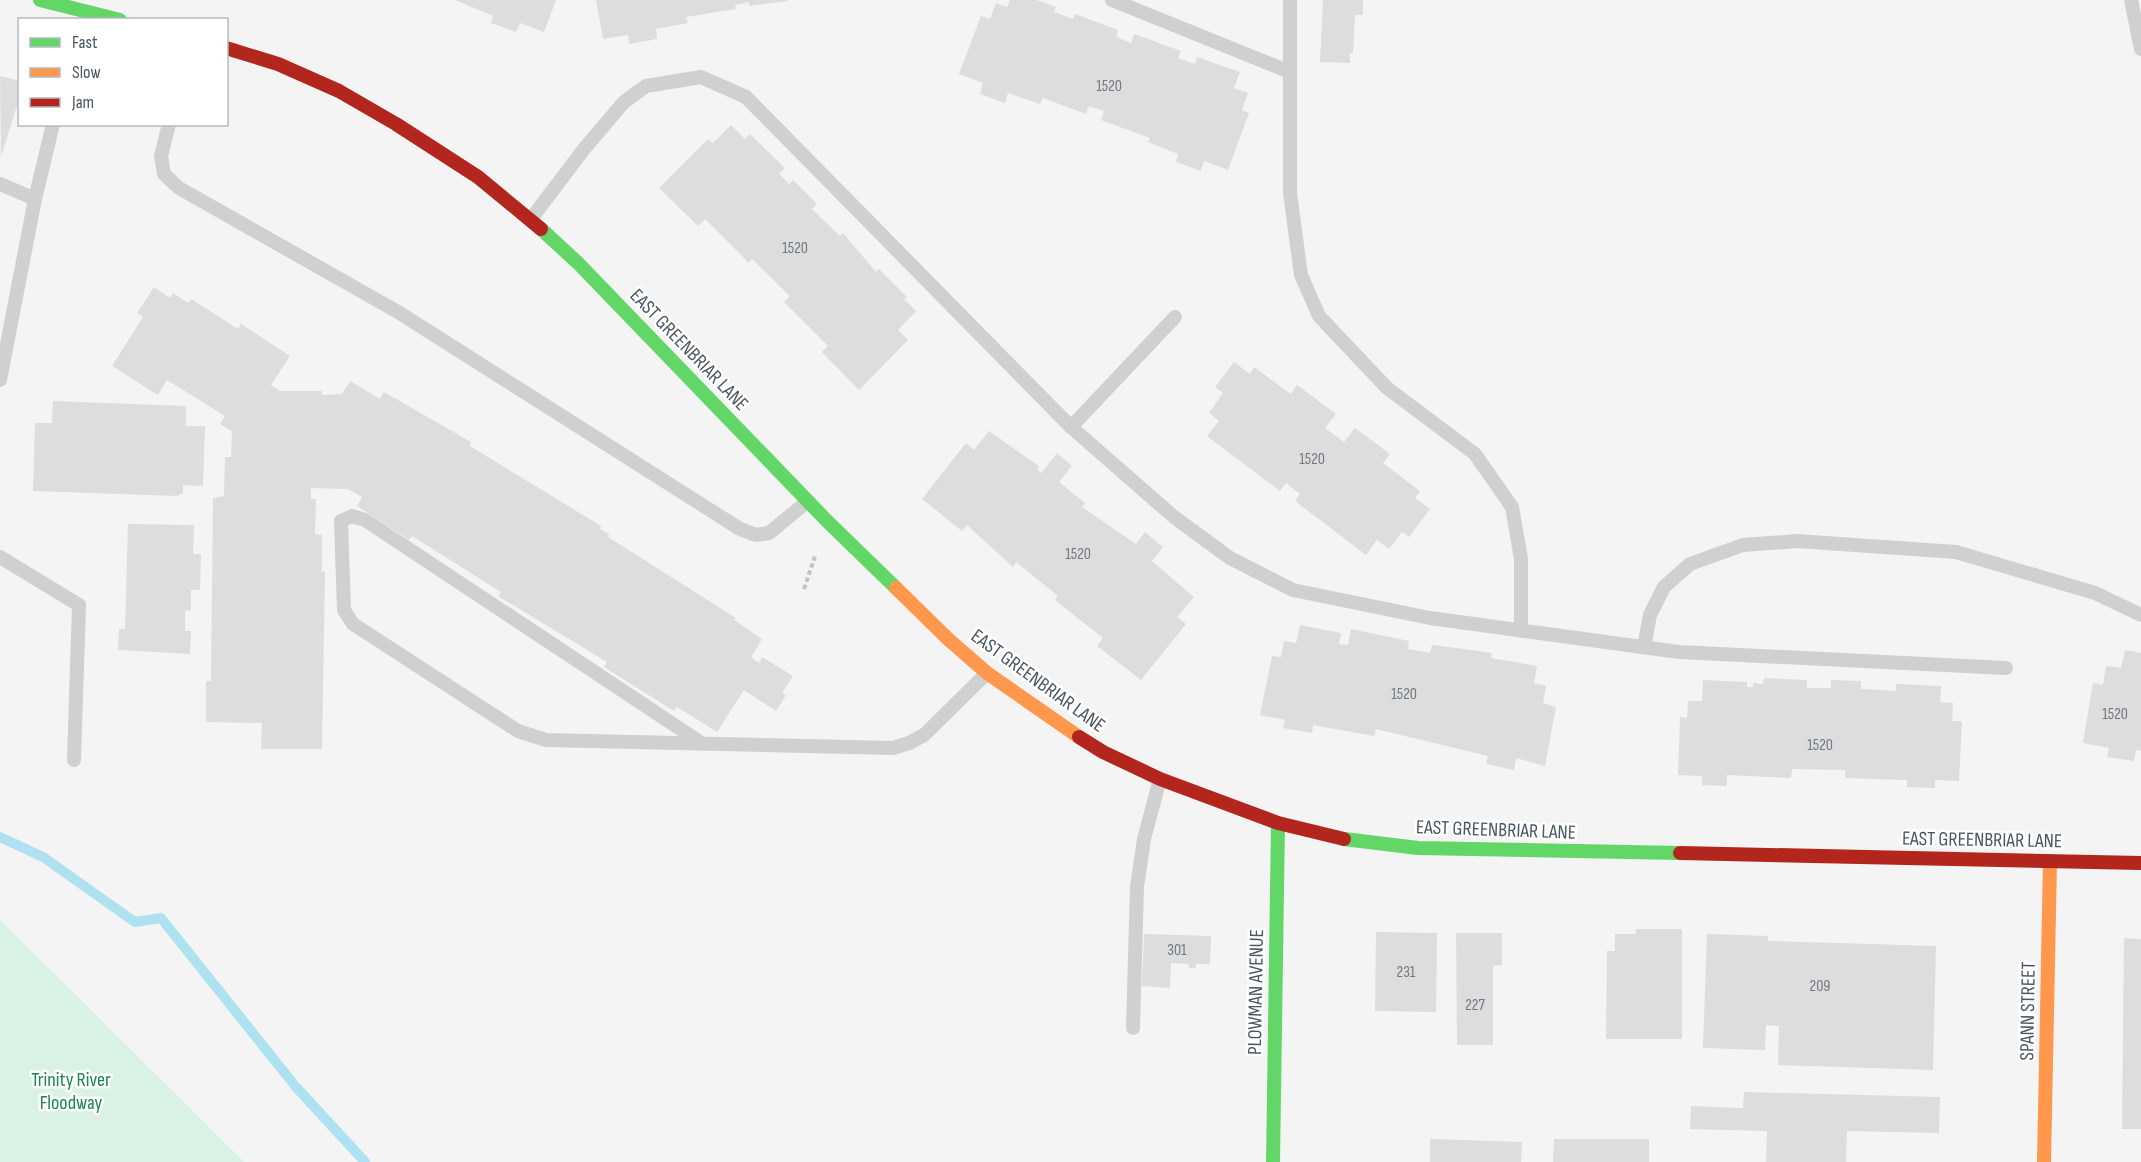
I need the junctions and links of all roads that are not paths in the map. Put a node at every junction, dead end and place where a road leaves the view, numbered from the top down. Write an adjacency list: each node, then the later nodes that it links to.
1 (39, 0): 5 (street)
2 (1112, 0): 9 (lane)
3 (1290, 0): 9 (lane)
4 (2131, 0): 8 (lane)
5 (79, 15): 6 (street)
6 (104, 18)
7 (228, 49): 14 (street, EAST GREENBRIAR LANE)
8 (2141, 49)
9 (1290, 72): 21 (lane)
10 (53, 126): 13 (lane)
11 (168, 126): 18 (lane)
12 (0, 184): 13 (lane)
13 (35, 199): 16 (lane)
14 (531, 219): 17 (lane); 18 (street, EAST GREENBRIAR LANE)
15 (1175, 317): 17 (lane)
16 (0, 380)
17 (1071, 427): 21 (lane)
18 (808, 501): 24 (street, EAST GREENBRIAR LANE)
19 (0, 557): 26 (lane)
20 (2141, 615): 22 (lane)
21 (1521, 631): 22 (lane)
22 (1644, 647): 23 (lane)
23 (2006, 668)
24 (987, 673): 25 (lane); 27 (street, EAST GREENBRIAR LANE)
25 (703, 744): 25 (lane)
26 (74, 760)
27 (1160, 779): 28 (street, EAST GREENBRIAR LANE); 31 (lane)
28 (1278, 823): 29 (street, EAST GREENBRIAR LANE); 32 (street, PLOWMAN AVENUE)
29 (2050, 861): 30 (street, EAST GREENBRIAR LANE); 33 (street, SPANN STREET)
30 (2141, 863)
31 (1133, 1028)
32 (1273, 1162)
33 (2044, 1162)

